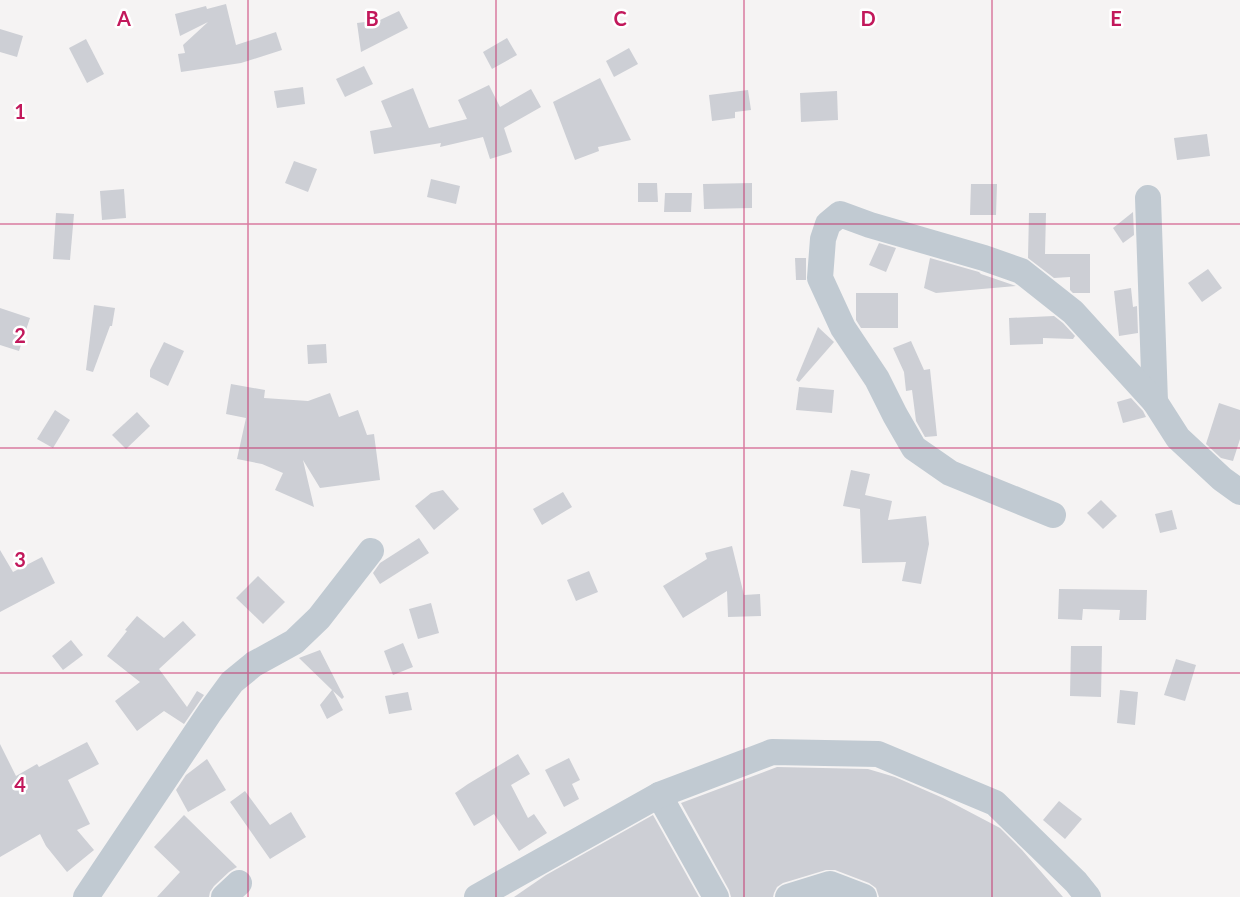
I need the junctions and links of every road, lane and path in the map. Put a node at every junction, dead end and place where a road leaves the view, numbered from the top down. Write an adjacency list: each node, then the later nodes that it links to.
1 (1148, 198): 2 (street)
2 (1155, 402): 3 (street); 4 (street)
3 (1234, 480)
4 (1053, 515)
5 (371, 551): 7 (street)
6 (659, 795): 8 (street); 9 (street); 12 (street)
7 (86, 897)
8 (477, 897)
9 (716, 897)
10 (788, 897): 11 (street)
11 (864, 897)
12 (1088, 897)

